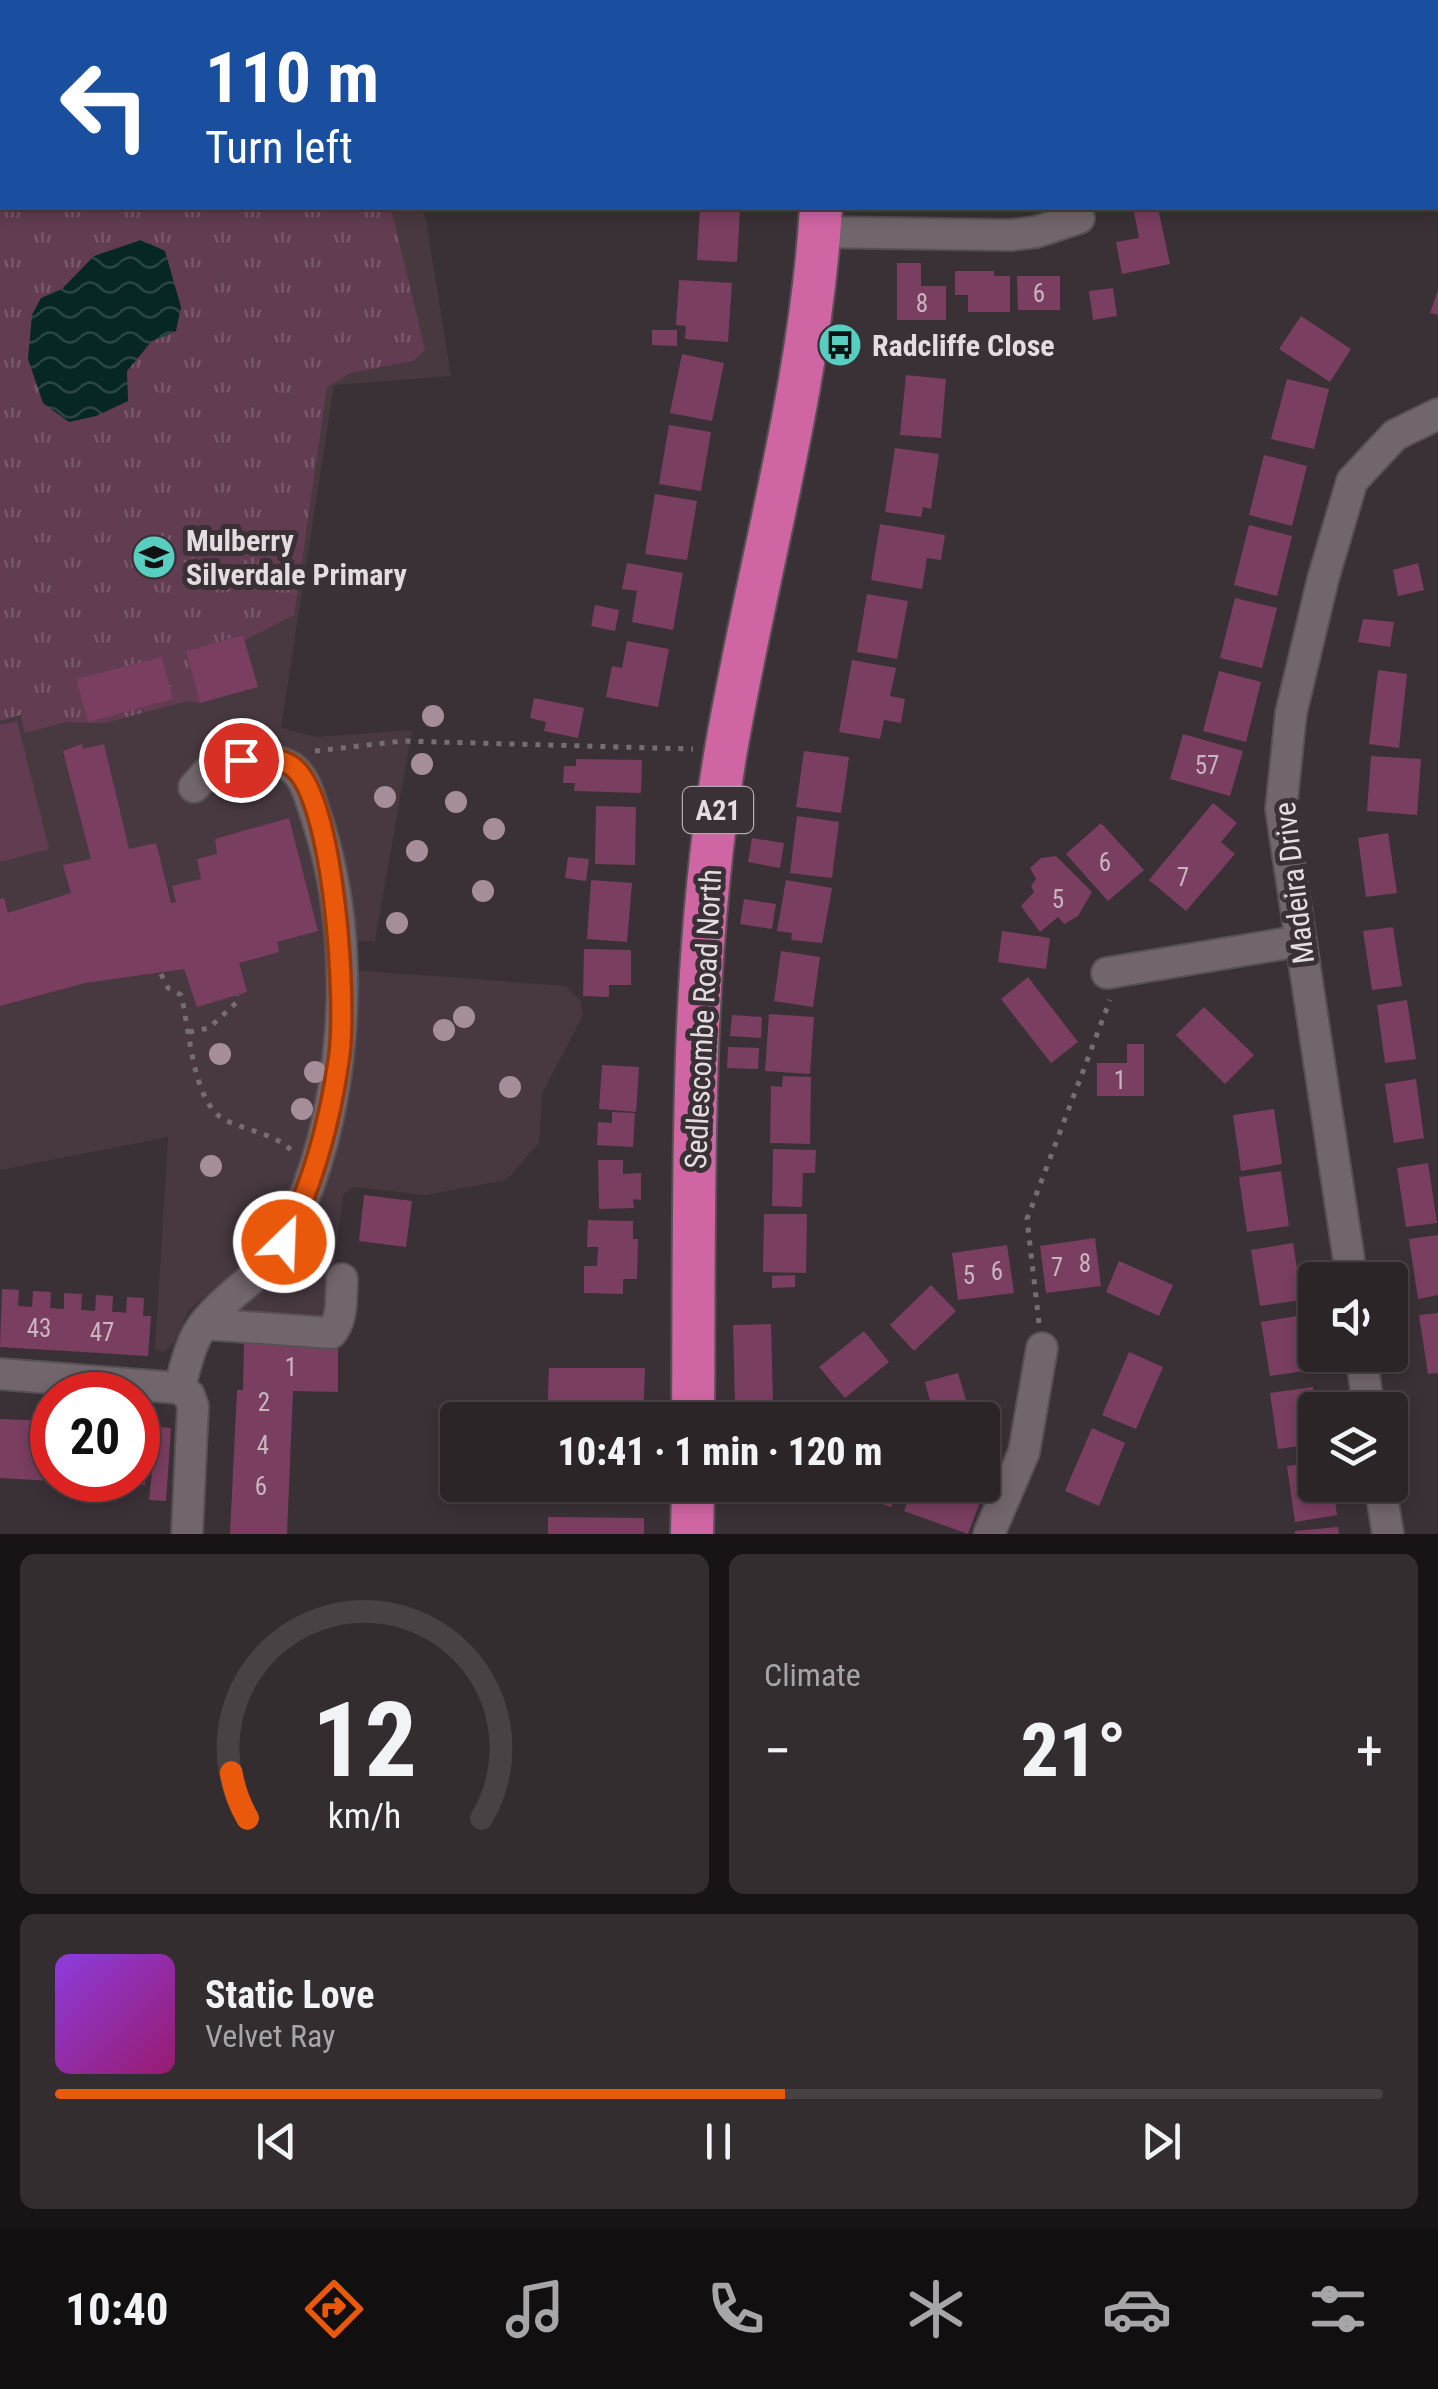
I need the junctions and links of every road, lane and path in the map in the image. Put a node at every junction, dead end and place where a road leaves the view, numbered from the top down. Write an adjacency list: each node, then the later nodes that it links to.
1 (1079, 218): 2 (street)
2 (820, 220): 4 (highway, Sedlescombe Road North / A21)
3 (1438, 414): 7 (street, Madeira Drive)
4 (726, 750): 5 (path); 19 (highway, Sedlescombe Road North / A21)
5 (292, 767): 6 (street); 12 (street)
6 (194, 787)
7 (1300, 942): 8 (street); 13 (street, Madeira Drive)
8 (1117, 972): 16 (path)
9 (161, 974): 11 (path)
10 (236, 996): 11 (path)
11 (189, 1032): 12 (path)
12 (309, 1182): 15 (street)
13 (1349, 1262)
14 (342, 1278): 15 (street)
15 (204, 1324): 18 (street)
16 (1042, 1348): 24 (street)
17 (0, 1374): 18 (street)
18 (179, 1388): 22 (street)
19 (693, 1402)
20 (692, 1502): 23 (highway)
21 (1383, 1502): 25 (street)
22 (187, 1534)
23 (692, 1534)
24 (989, 1534)
25 (1388, 1534)

